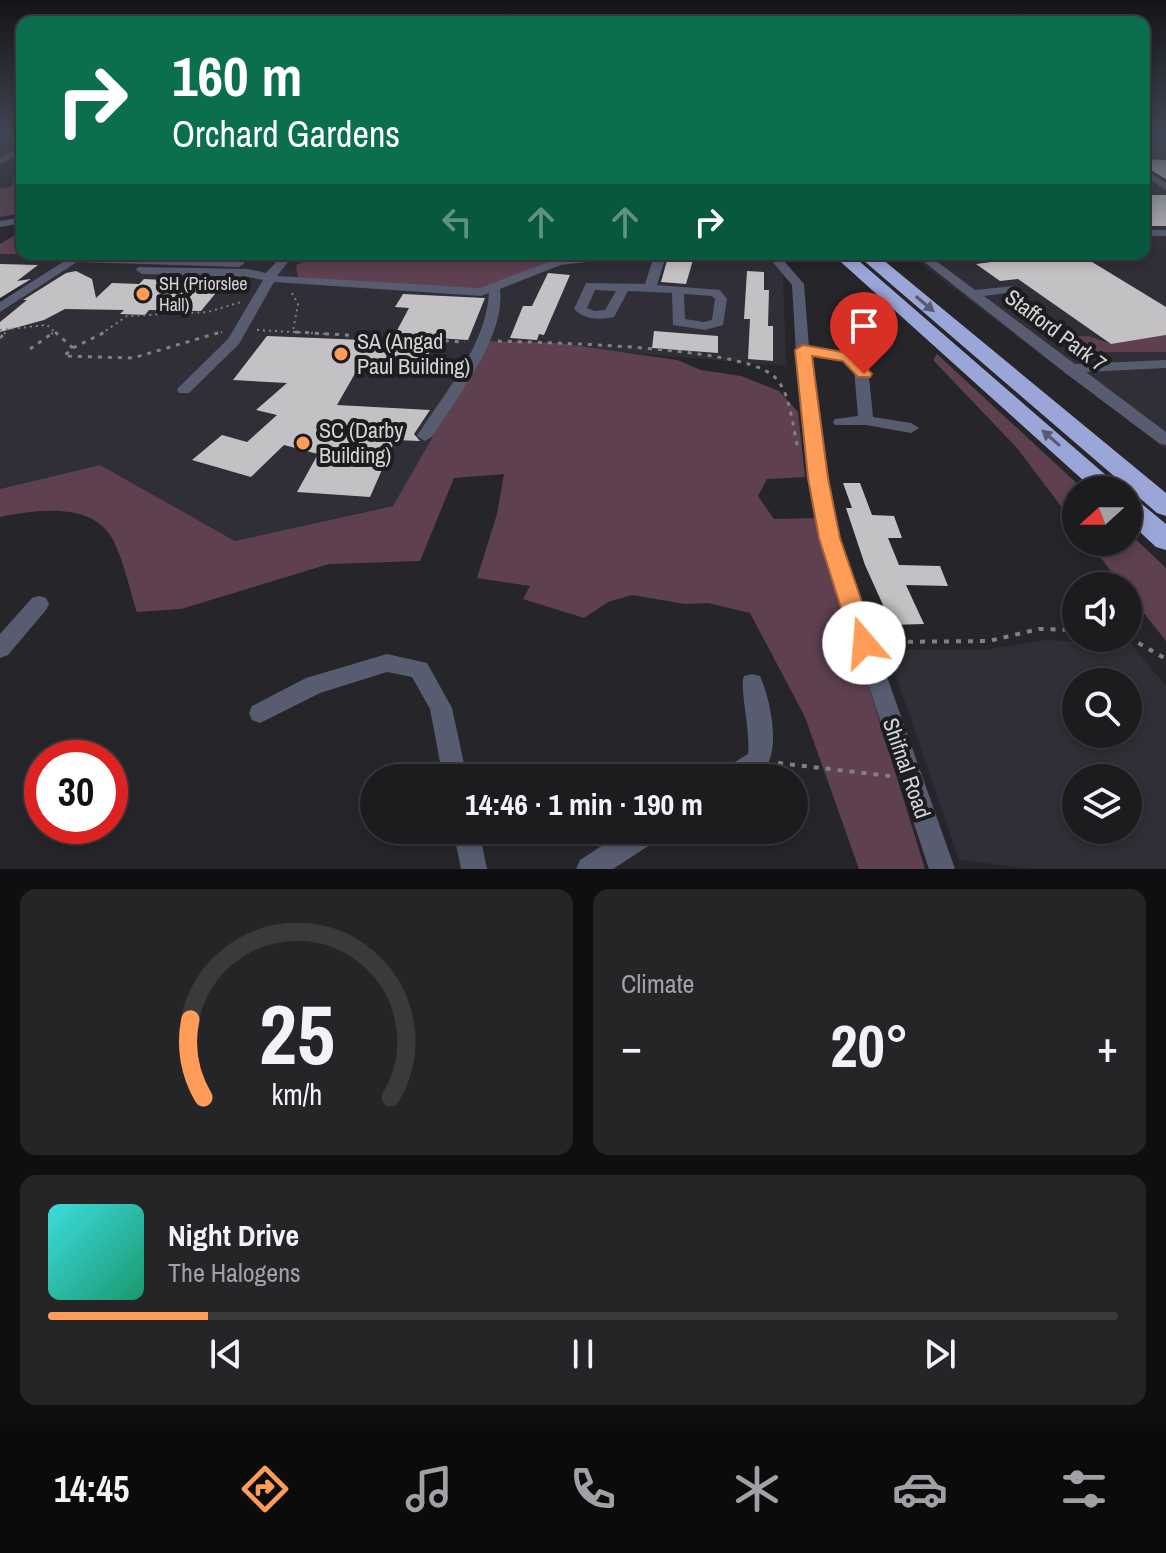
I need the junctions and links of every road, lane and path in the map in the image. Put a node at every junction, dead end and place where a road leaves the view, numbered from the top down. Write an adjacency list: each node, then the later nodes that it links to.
1 (71, 260): 20 (street)
2 (143, 260): 11 (street)
3 (284, 260): 11 (street)
4 (578, 260): 16 (street)
5 (657, 260): 13 (street)
6 (777, 260): 30 (street, Shifnal Road)
7 (848, 260): 39 (highway, one-way to 7)
8 (872, 260): 41 (highway, one-way to 41)
9 (928, 260): 18 (street, Stafford Park 7)
10 (142, 270): 11 (street)
11 (268, 278): 16 (street); 22 (street)
12 (624, 287): 13 (street)
13 (650, 288): 17 (street)
14 (294, 289): 24 (path)
15 (1010, 289): 18 (street)
16 (495, 290): 27 (street)
17 (678, 293)
18 (972, 294): 32 (street, Stafford Park 7)
19 (244, 301): 28 (path)
20 (0, 308)
21 (9, 329): 23 (path); 25 (path); 26 (path)
22 (240, 329): 24 (path); 28 (path); 33 (street)
23 (0, 330)
24 (293, 331): 27 (path)
25 (54, 332): 28 (path); 29 (path)
26 (0, 338)
27 (482, 342): 37 (street); 40 (path)
28 (73, 348)
29 (30, 349)
30 (803, 350): 34 (street); 40 (street, Shifnal Road)
31 (1166, 364): 32 (street)
32 (1069, 369): 38 (street, Stafford Park 7)
33 (184, 390)
34 (866, 420): 35 (street); 36 (street)
35 (841, 422)
36 (911, 428)
37 (425, 436)
38 (1166, 440)
39 (1094, 476)
40 (818, 478): 46 (street, Shifnal Road)
41 (1166, 507)
42 (1142, 519): 43 (highway)
43 (1166, 540)
44 (39, 604): 48 (street)
45 (1062, 630): 46 (path)
46 (864, 643): 55 (street, Shifnal Road)
47 (1142, 645): 49 (path)
48 (0, 649)
49 (1166, 659)
50 (752, 683): 52 (street)
51 (260, 713): 53 (street)
52 (759, 760): 54 (street); 55 (path)
53 (452, 764)
54 (753, 764)
55 (911, 779): 60 (street, Shifnal Road)
56 (469, 844): 58 (street)
57 (628, 844): 59 (street)
58 (474, 869)
59 (589, 869)
60 (942, 869)

